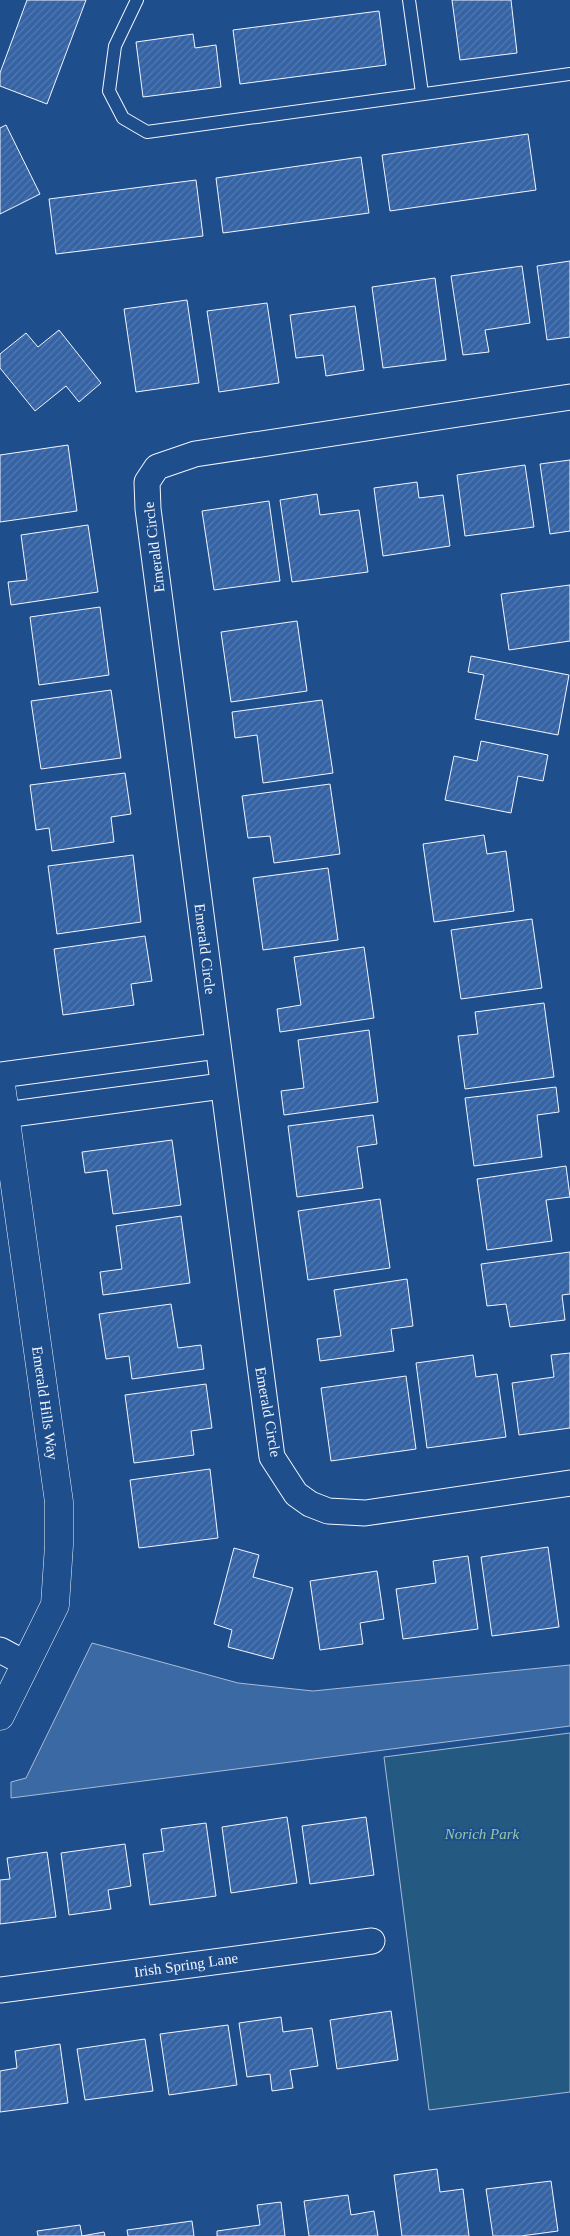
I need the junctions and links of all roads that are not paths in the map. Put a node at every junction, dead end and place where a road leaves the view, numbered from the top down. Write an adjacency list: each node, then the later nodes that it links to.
1 (137, 0): 4 (lane)
2 (409, 0): 4 (lane)
3 (570, 74): 4 (lane)
4 (422, 93)
5 (570, 397): 6 (street, Emerald Circle)
6 (217, 1046): 7 (street); 8 (street, Emerald Circle)
7 (0, 1077): 9 (street, Emerald Hills Way)
8 (222, 1086): 9 (street); 11 (street, Emerald Circle)
9 (5, 1115): 10 (street, Emerald Hills Way)
10 (7, 1176): 13 (street, Emerald Hills Way)
11 (570, 1482)
12 (0, 1650): 13 (street)
13 (26, 1664): 14 (street, Emerald Hills Way)
14 (0, 1716)
15 (372, 1941): 16 (street, Irish Spring Lane)
16 (0, 1990)

